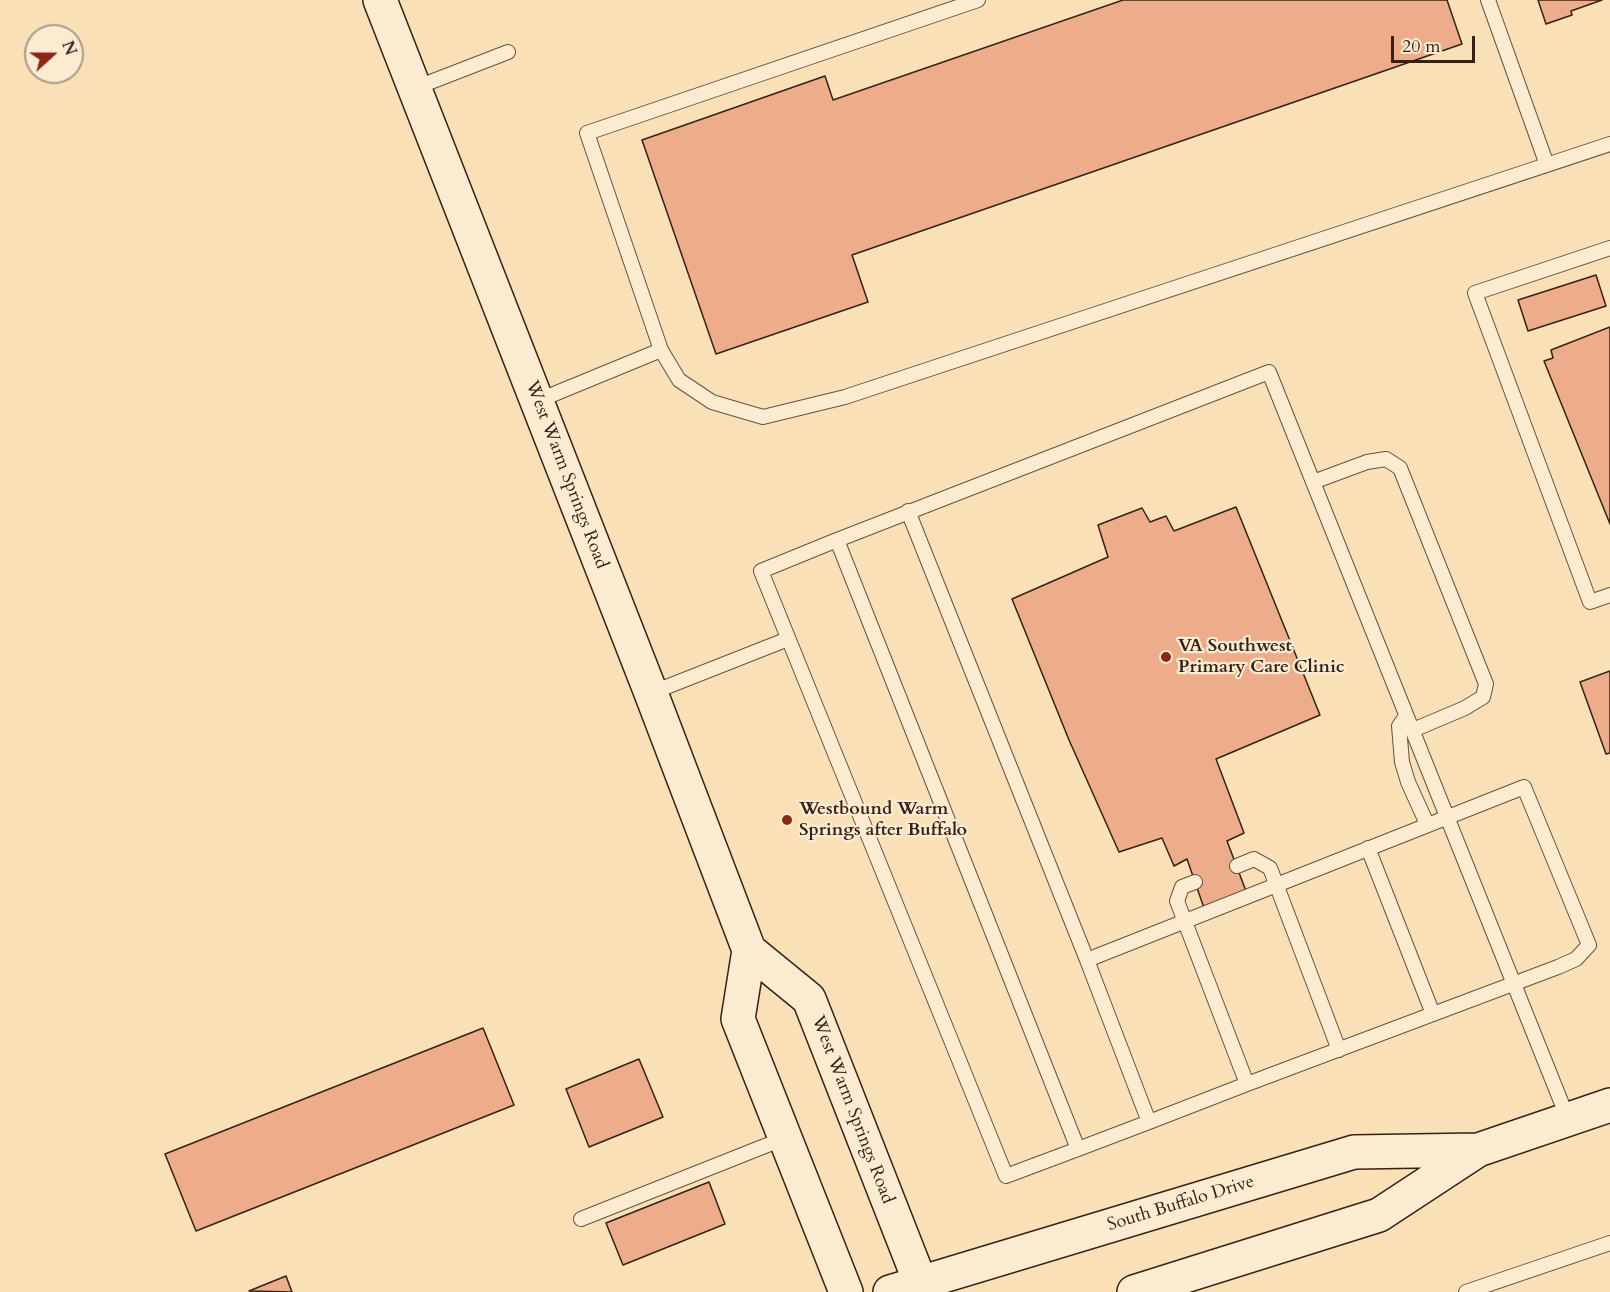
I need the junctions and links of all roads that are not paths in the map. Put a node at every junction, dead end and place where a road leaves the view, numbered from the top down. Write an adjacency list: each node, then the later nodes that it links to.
1 (380, 0): 5 (main road, West Warm Springs Road)
2 (978, 0): 9 (lane)
3 (1488, 0): 7 (lane)
4 (508, 52): 5 (lane)
5 (415, 88): 10 (main road, West Warm Springs Road)
6 (1610, 144): 7 (lane)
7 (1547, 165): 9 (lane)
8 (1610, 248): 14 (lane)
9 (661, 350): 10 (lane)
10 (537, 400): 16 (main road, West Warm Springs Road)
11 (1313, 482): 12 (lane); 17 (lane); 18 (lane)
12 (908, 512): 13 (lane); 27 (lane)
13 (837, 540): 15 (lane); 36 (lane)
14 (1610, 595)
15 (788, 639): 16 (lane); 36 (lane)
16 (651, 693): 26 (main road, West Warm Springs Road)
17 (1406, 716): 18 (lane); 20 (lane)
18 (1413, 730): 19 (lane)
19 (1446, 816): 20 (lane); 28 (lane); 28 (lane)
20 (1427, 824): 21 (lane)
21 (1368, 848): 24 (lane); 29 (lane)
22 (1237, 866): 24 (lane)
23 (1195, 882): 25 (lane)
24 (1277, 884): 25 (lane); 30 (lane)
25 (1184, 921): 27 (lane); 31 (lane)
26 (749, 950): 35 (main road, West Warm Springs Road); 40 (main road, West Warm Springs Road)
27 (1088, 960): 34 (lane)
28 (1513, 983): 29 (lane); 33 (lane)
29 (1433, 1014): 30 (lane)
30 (1339, 1050): 31 (lane)
31 (1247, 1084): 34 (lane)
32 (1610, 1105): 33 (main road, South Buffalo Drive)
33 (1568, 1119): 37 (main road, South Buffalo Drive)
34 (1149, 1122): 36 (lane)
35 (785, 1138): 38 (lane); 41 (main road, West Warm Springs Road)
36 (1078, 1149)
37 (1478, 1150): 40 (main road, South Buffalo Drive); 42 (main road, South Buffalo Drive)
38 (581, 1219)
39 (1610, 1243): 43 (lane)
40 (911, 1288)
41 (846, 1292)
42 (1134, 1292)
43 (1466, 1292)

